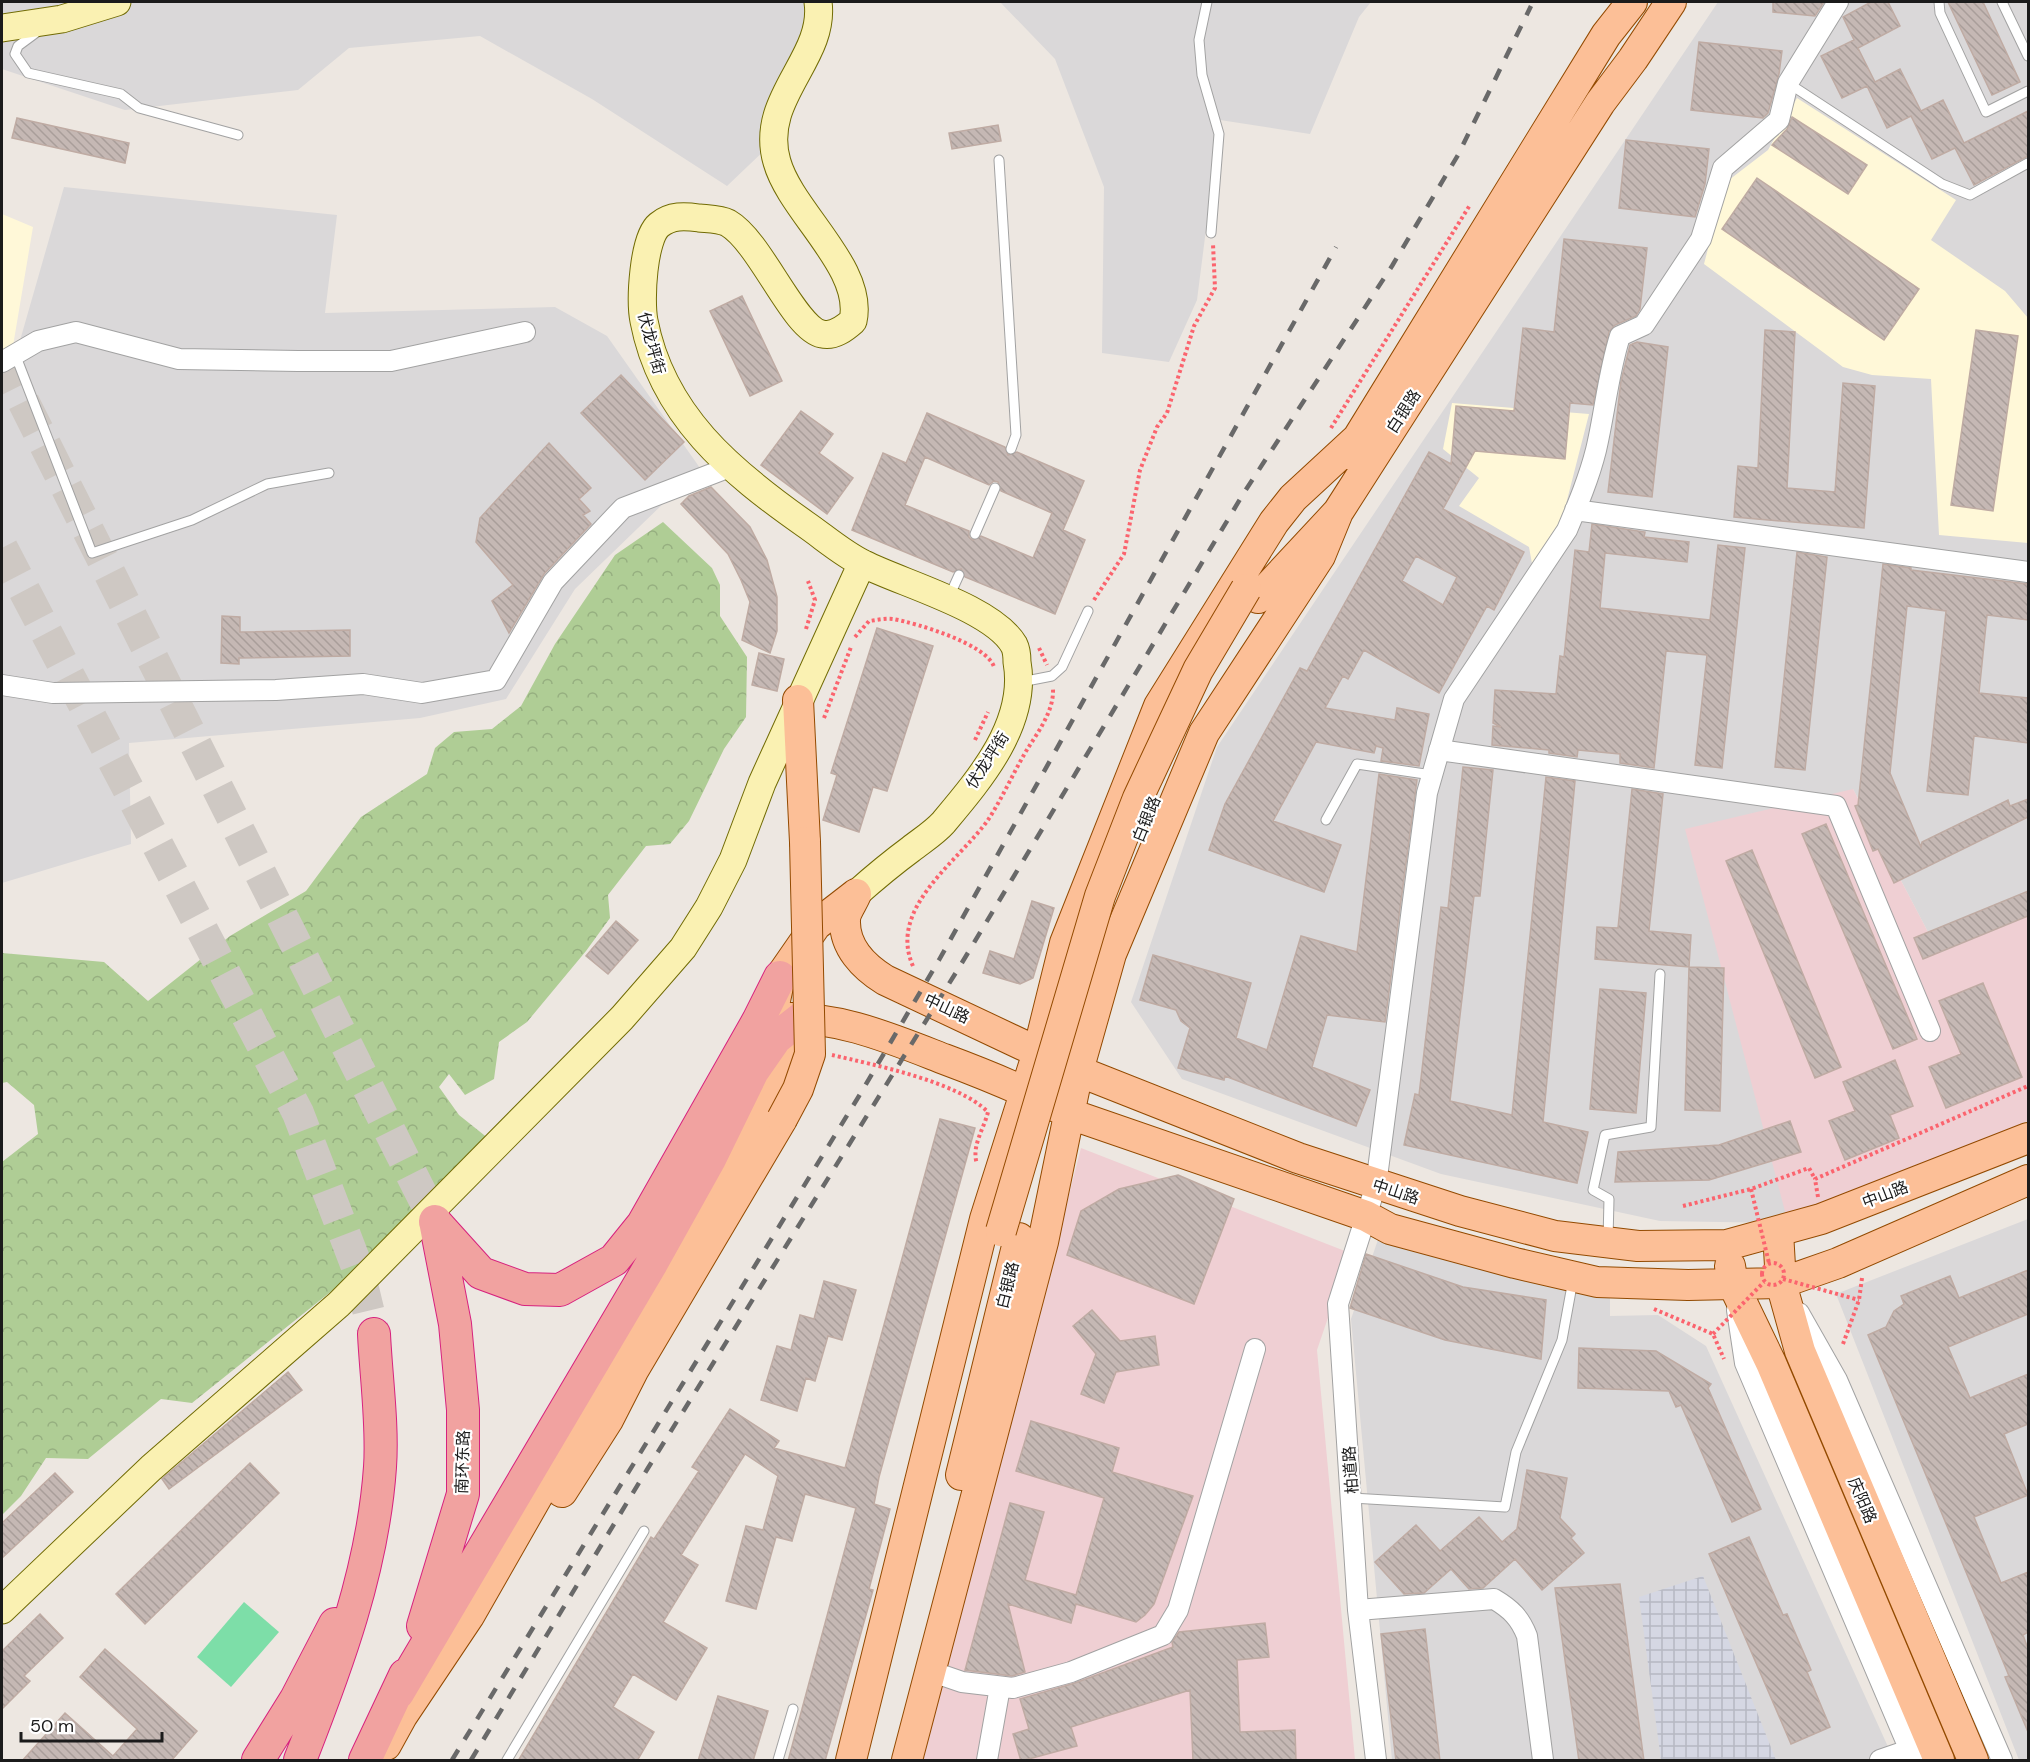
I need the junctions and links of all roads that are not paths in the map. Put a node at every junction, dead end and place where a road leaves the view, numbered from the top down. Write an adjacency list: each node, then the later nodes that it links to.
1 (117, 2): 9 (main road)
2 (818, 2): 22 (main road, 伏龙坪街)
3 (1207, 2): 17 (lane)
4 (1632, 2): 20 (main road, 白银路)
5 (1671, 2): 26 (main road, 白银路)
6 (1838, 2): 12 (street)
7 (1939, 2): 13 (lane)
8 (2002, 2): 11 (lane)
9 (44, 23): 10 (main road); 14 (lane)
10 (2, 28)
11 (2028, 56)
12 (1788, 83): 16 (lane); 25 (street, 柏道路)
13 (2028, 91)
14 (238, 135)
15 (999, 160): 21 (lane)
16 (2028, 163)
17 (1211, 233)
18 (525, 332): 19 (street)
19 (8, 358): 23 (lane)
20 (1359, 437): 31 (main road, 白银路); 45 (main road)
21 (1011, 449)
22 (730, 467): 28 (main road, 伏龙坪街); 35 (street)
23 (329, 473)
24 (995, 488): 27 (lane)
25 (1575, 510): 29 (street); 37 (street, 柏道路)
26 (1338, 512): 31 (main road, 白银路); 46 (main road)
27 (975, 534)
28 (862, 563): 32 (main road, 伏龙坪街); 36 (main road)
29 (2028, 572)
30 (959, 575): 32 (lane)
31 (1252, 593): 79 (main road, 白银路, bridge); 80 (main road, 白银路)
32 (947, 600): 34 (main road, 伏龙坪街)
33 (1088, 611): 34 (lane)
34 (1021, 682): 40 (main road, 伏龙坪街)
35 (2, 685)
36 (798, 700): 64 (main road); 66 (main road, bridge)
37 (1439, 750): 38 (street, 柏道路); 44 (street)
38 (1432, 775): 39 (lane); 51 (street, 柏道路)
39 (1326, 820)
40 (856, 894): 42 (main road); 45 (main road, 中山路)
41 (1660, 974): 54 (lane)
42 (780, 977): 43 (main road, 中山路); 69 (highway, 南环东路)
43 (803, 1017): 47 (main road, 中山路); 66 (main road); 69 (highway)
44 (1930, 1031)
45 (1038, 1052): 46 (main road, 中山路); 47 (main road)
46 (1078, 1071): 48 (main road); 51 (main road, 中山路)
47 (1026, 1090): 48 (main road, 中山路); 78 (main road)
48 (1070, 1114): 52 (main road, 中山路); 67 (main road)
49 (2028, 1138): 53 (main road, 中山路)
50 (2028, 1180): 56 (main road, 中山路)
51 (1376, 1185): 52 (street, 柏道路); 54 (main road, 中山路)
52 (1366, 1216): 57 (main road, 中山路); 61 (street, 柏道路)
53 (1778, 1232): 55 (main road, 中山路); 56 (main road, 庆阳路)
54 (1608, 1242): 55 (main road, 中山路)
55 (1727, 1245): 58 (main road, 庆阳路)
56 (1774, 1277): 58 (main road, 中山路); 87 (main road, 庆阳路); 88 (street)
57 (1574, 1278): 58 (main road, 中山路); 61 (lane)
58 (1733, 1284): 71 (street); 86 (main road, 庆阳路)
59 (374, 1334): 63 (highway)
60 (1255, 1349): 68 (street)
61 (1352, 1498): 65 (street, 柏道路)
62 (644, 1531): 76 (lane)
63 (365, 1568): 72 (highway); 73 (highway)
64 (2, 1610)
65 (1358, 1610): 83 (street, 柏道路); 84 (street)
66 (470, 1616): 75 (main road)
67 (930, 1671): 68 (street); 81 (main road)
68 (1000, 1687): 82 (street)
69 (398, 1693): 74 (highway, 南环东路)
70 (793, 1709): 77 (lane)
71 (1912, 1755): 85 (street)
72 (258, 1761)
73 (300, 1761)
74 (365, 1761)
75 (378, 1761)
76 (507, 1761)
77 (778, 1761)
78 (851, 1761)
79 (871, 1761)
80 (890, 1761)
81 (907, 1761)
82 (987, 1761)
83 (1376, 1761)
84 (1543, 1761)
85 (1880, 1761)
86 (1939, 1761)
87 (1973, 1761)
88 (2002, 1761)

